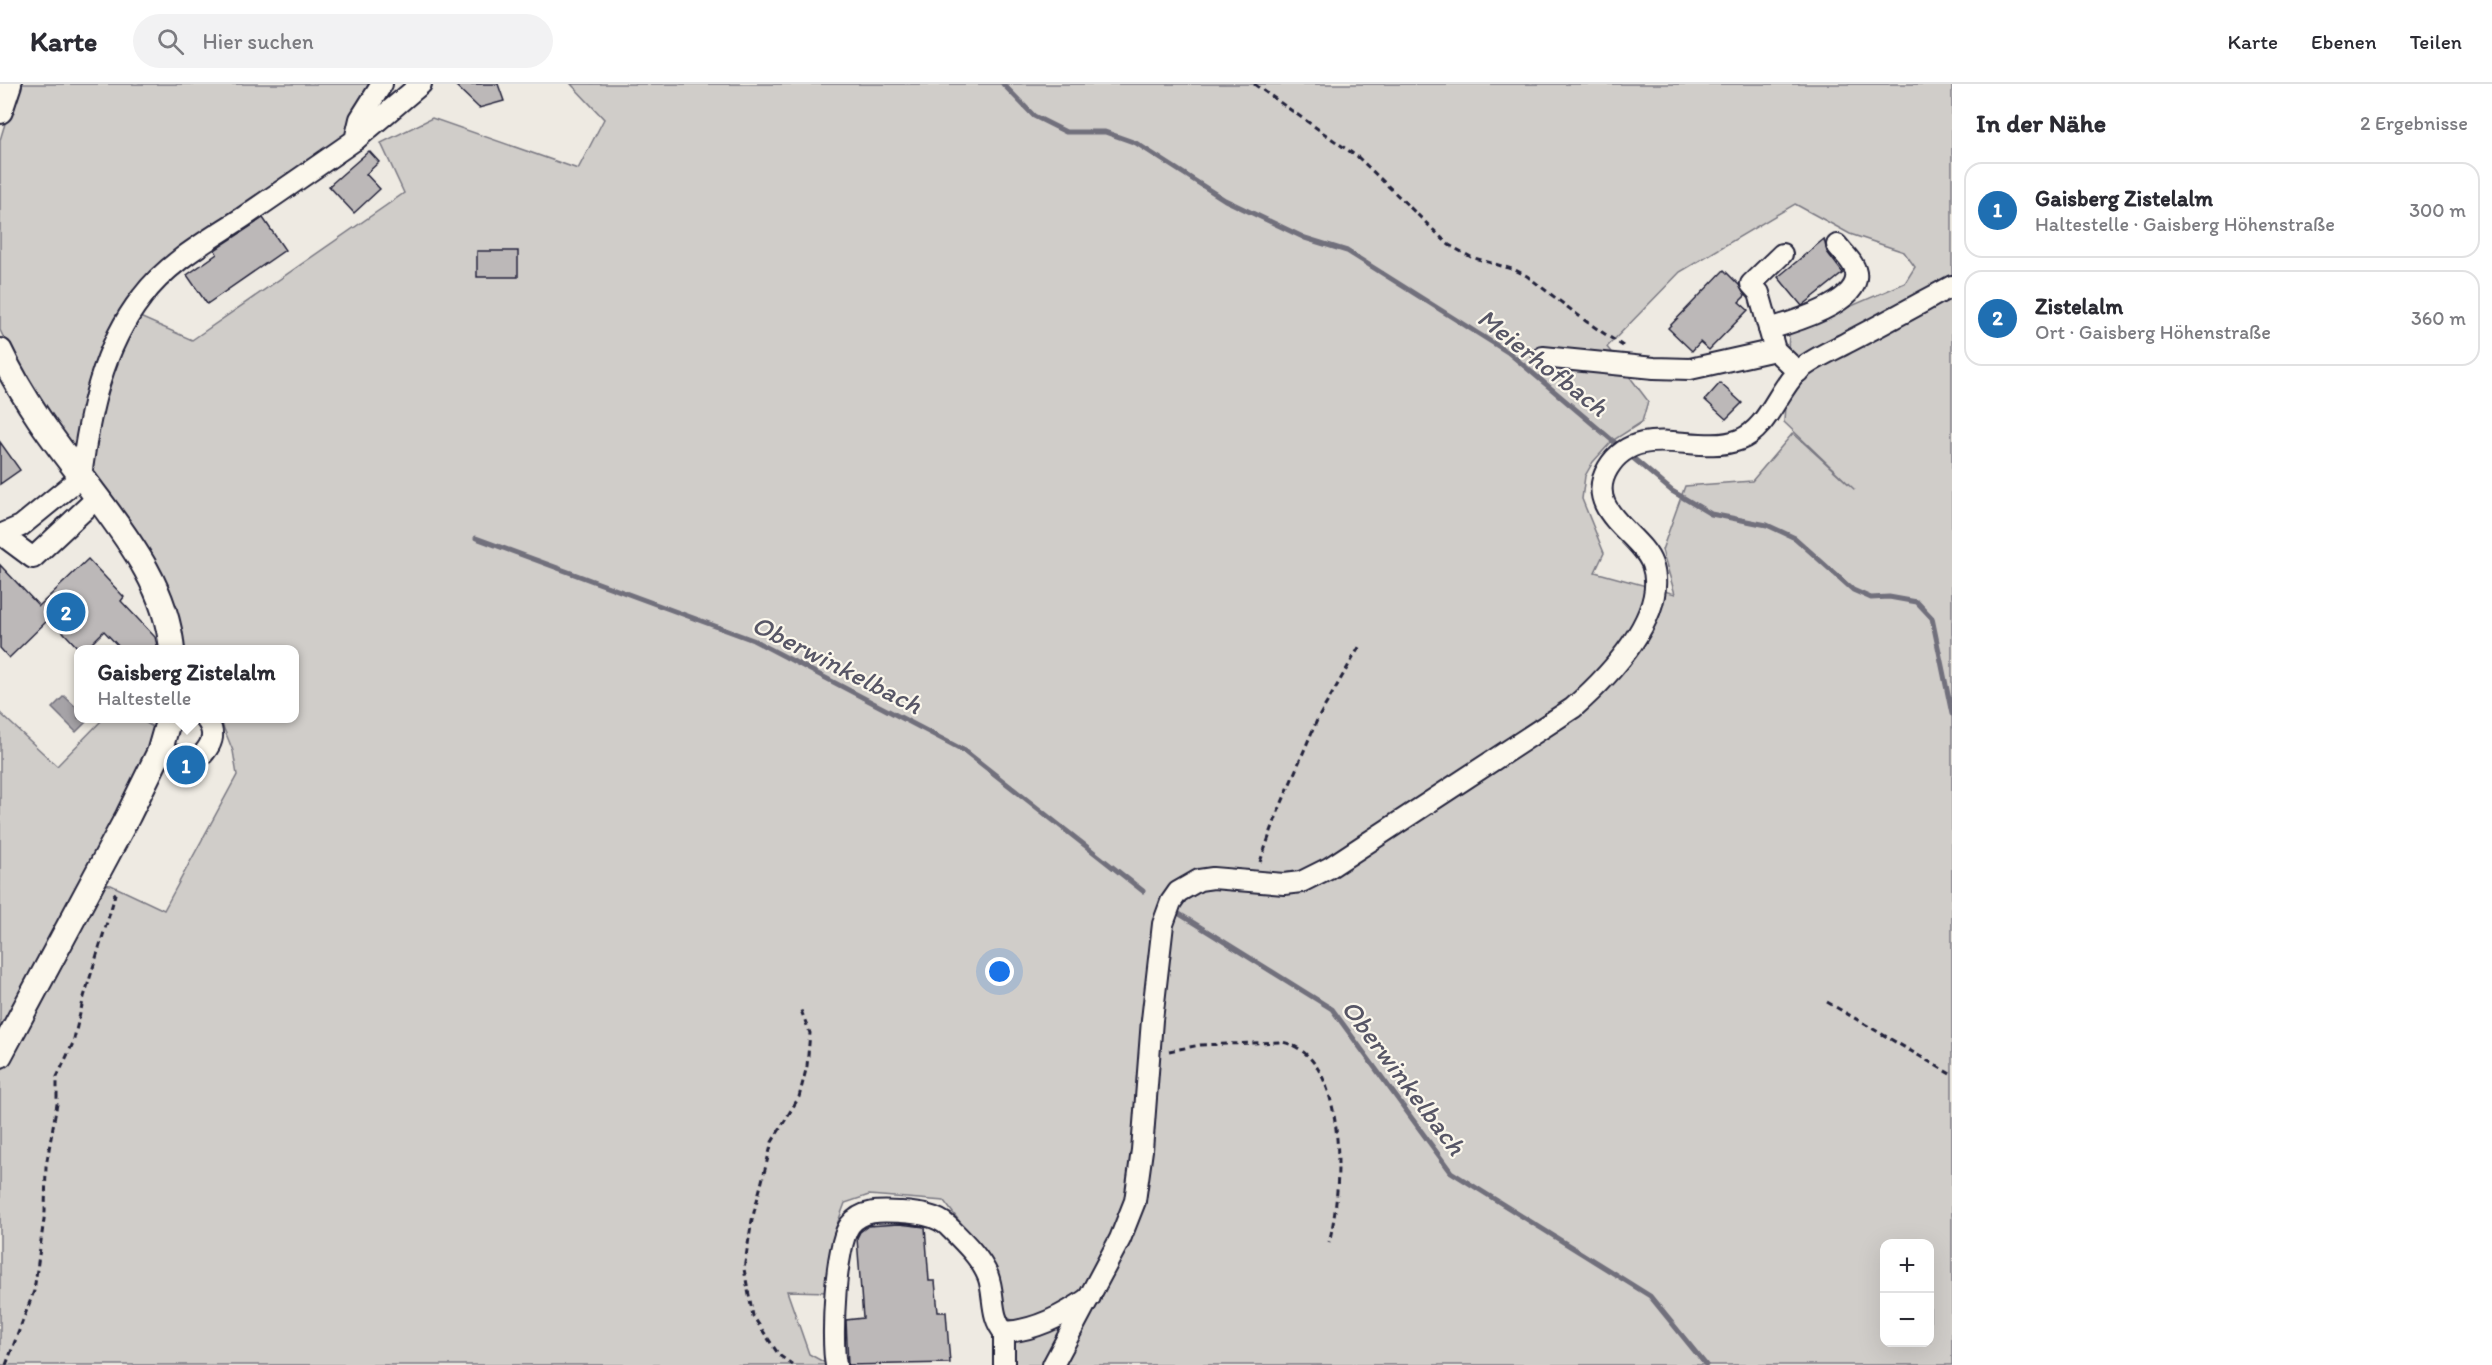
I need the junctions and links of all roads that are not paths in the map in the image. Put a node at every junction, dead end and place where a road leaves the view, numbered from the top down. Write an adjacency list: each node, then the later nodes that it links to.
1 (9, 84): 4 (main road)
2 (382, 84): 5 (street)
3 (421, 84): 5 (street)
4 (0, 111)
5 (355, 140): 14 (street)
6 (1837, 245): 9 (street)
7 (1782, 254): 9 (street)
8 (1952, 286): 13 (street)
9 (1769, 328): 10 (street)
10 (1775, 350): 12 (street); 13 (street)
11 (0, 351): 14 (main road)
12 (1543, 357)
13 (1798, 372): 22 (street)
14 (81, 477): 15 (main road); 16 (street)
15 (97, 498): 16 (street); 17 (main road)
16 (1, 535)
17 (172, 645)
18 (168, 723): 20 (main road)
19 (209, 723): 20 (street)
20 (159, 753): 21 (main road)
21 (0, 1055)
22 (1091, 1296): 23 (street); 26 (street)
23 (1004, 1332): 24 (street); 25 (street)
24 (836, 1365)
25 (1004, 1365)
26 (1053, 1365)

